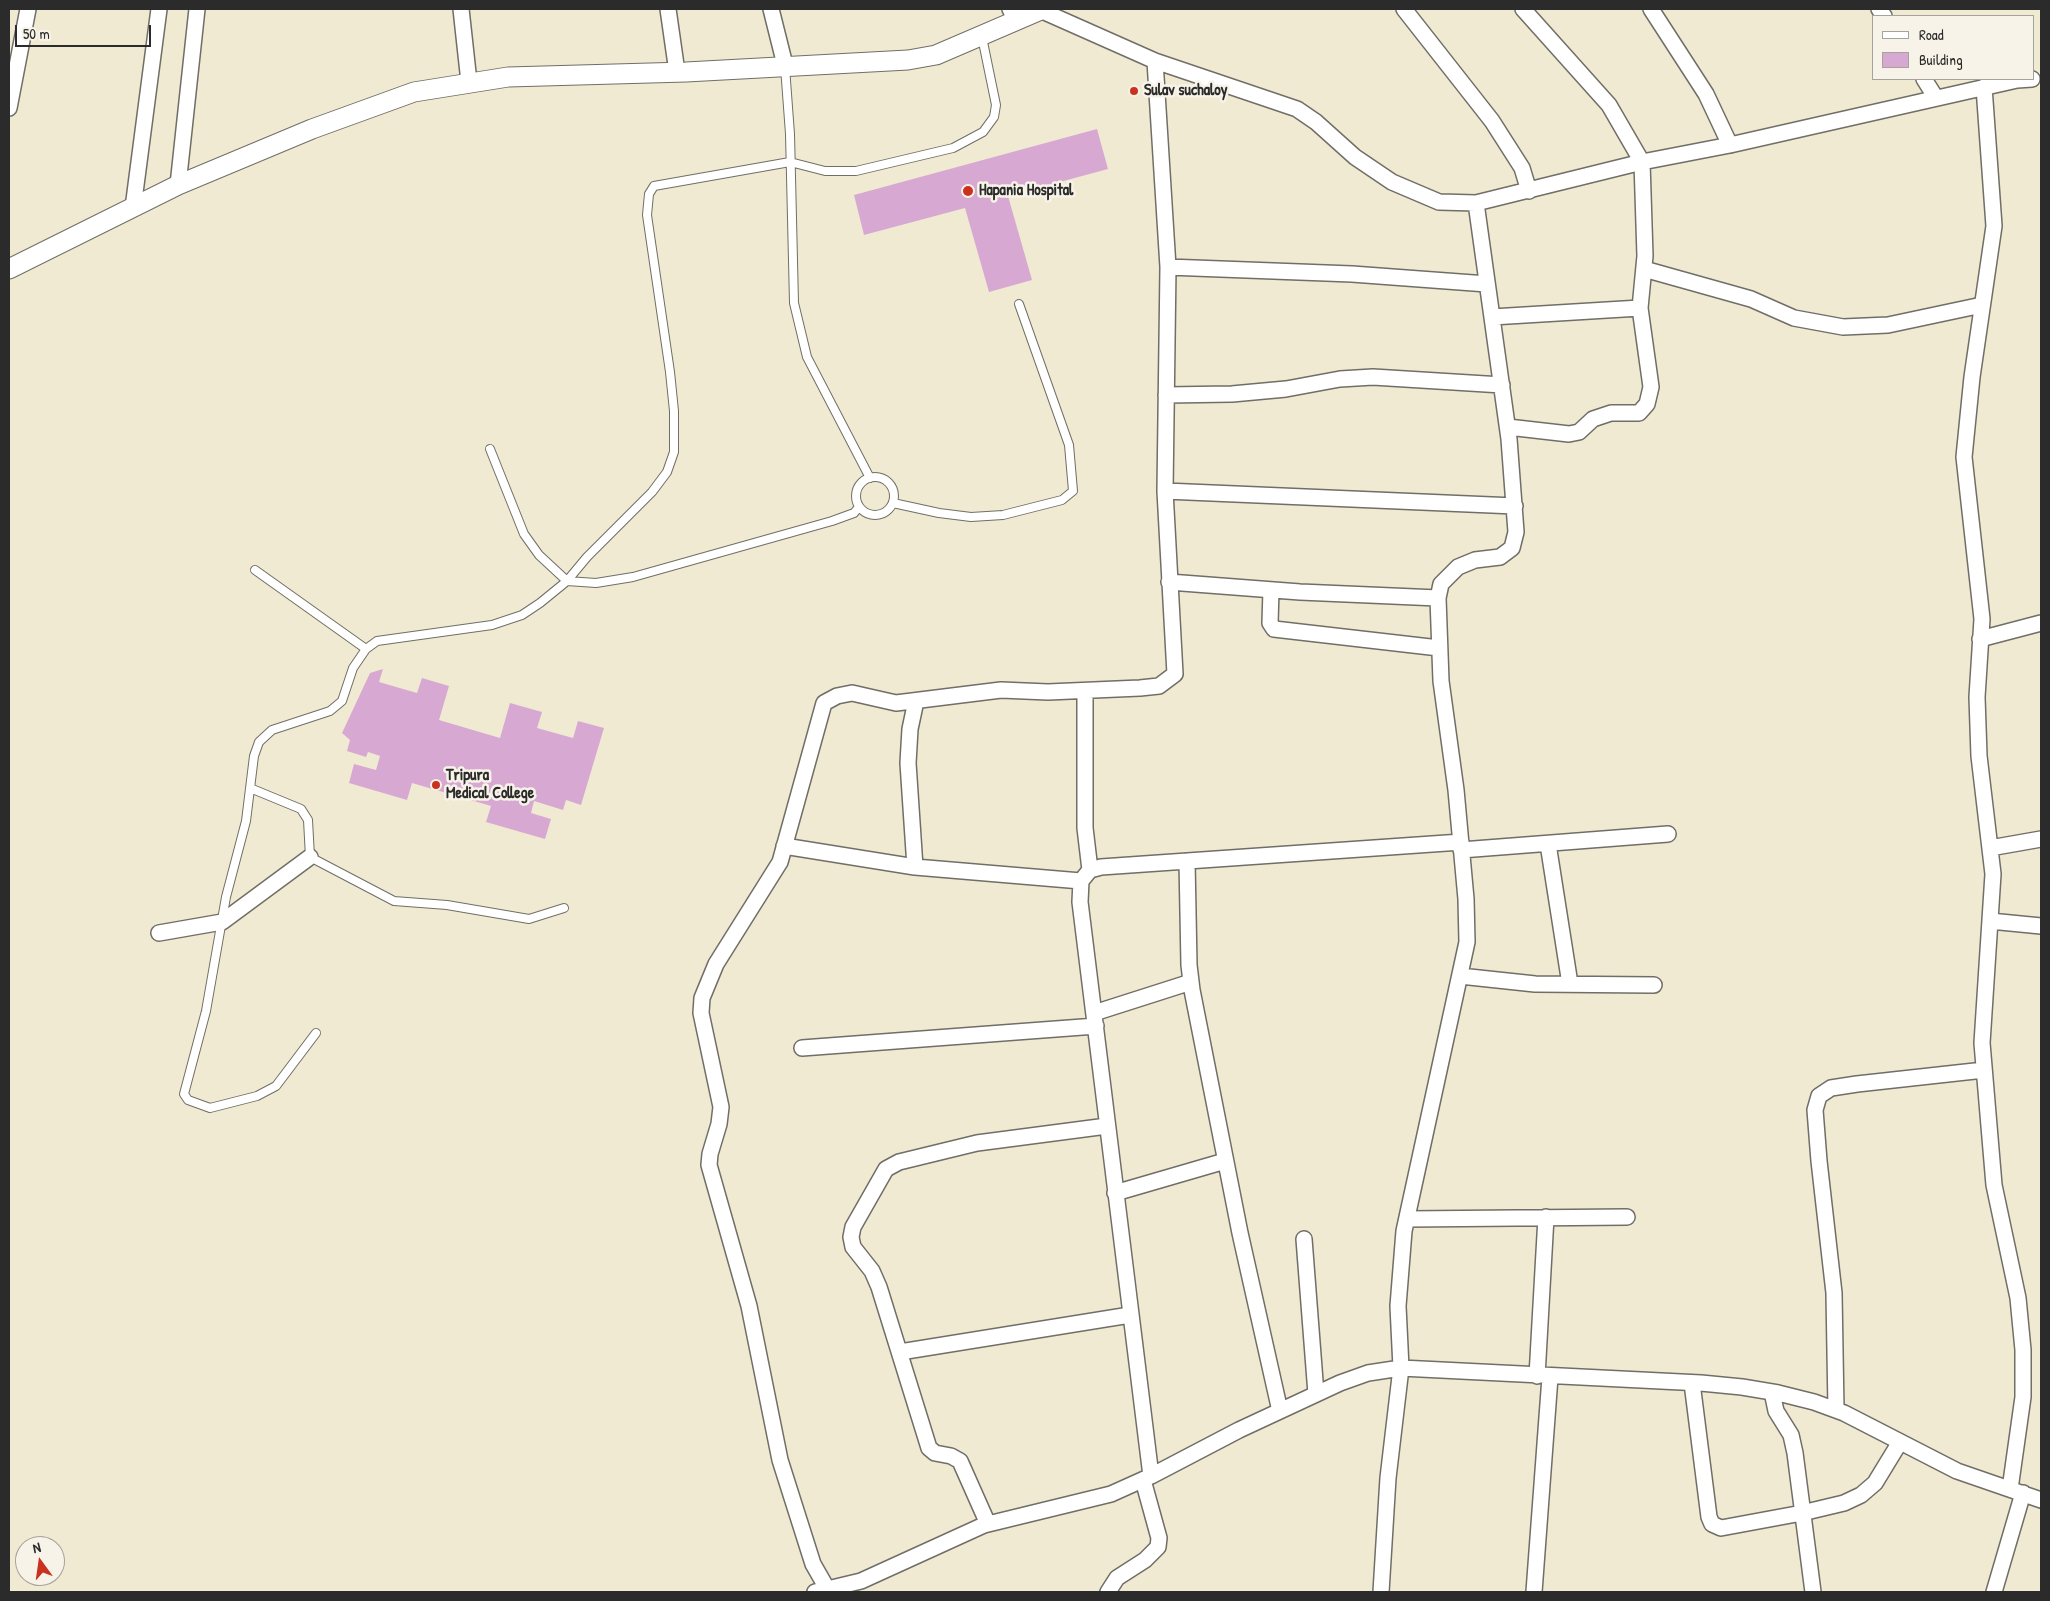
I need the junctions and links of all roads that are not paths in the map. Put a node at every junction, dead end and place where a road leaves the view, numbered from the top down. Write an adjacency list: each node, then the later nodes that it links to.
1 (28, 9): 21 (street)
2 (159, 9): 28 (street)
3 (197, 9): 25 (street)
4 (461, 9): 18 (street)
5 (668, 9): 15 (street)
6 (771, 9): 14 (street)
7 (1041, 9): 11 (street); 13 (street)
8 (1404, 9): 26 (street)
9 (1523, 9): 24 (street)
10 (1651, 9): 22 (street)
11 (1013, 15): 12 (street)
12 (982, 36): 14 (street); 23 (lane)
13 (1155, 61): 27 (street); 29 (street)
14 (785, 65): 15 (street); 23 (lane)
15 (677, 72): 18 (street)
16 (1925, 80): 20 (street)
17 (2028, 80): 19 (street)
18 (469, 82): 25 (street)
19 (1984, 88): 20 (street); 34 (street)
20 (1936, 98): 22 (street)
21 (9, 108)
22 (1730, 145): 24 (street)
23 (790, 162): 41 (lane); 47 (lane)
24 (1642, 162): 26 (street); 31 (street)
25 (178, 185): 28 (street)
26 (1529, 191): 27 (street)
27 (1476, 203): 32 (street)
28 (133, 208): 30 (street)
29 (1168, 267): 32 (street); 38 (street)
30 (9, 268)
31 (1644, 269): 34 (street); 35 (street)
32 (1487, 284): 36 (street)
33 (1019, 304): 43 (lane)
34 (1982, 305): 52 (street)
35 (1640, 308): 36 (street); 39 (street)
36 (1492, 317): 37 (street)
37 (1502, 385): 38 (street); 39 (street)
38 (1166, 395): 42 (street)
39 (1508, 427): 44 (street)
40 (490, 449): 47 (lane)
41 (870, 478): 43 (lane); 45 (lane)
42 (1165, 491): 44 (street); 48 (street)
43 (893, 503): 45 (lane)
44 (1514, 506): 50 (street)
45 (859, 507): 47 (lane)
46 (255, 570): 54 (lane)
47 (567, 581): 54 (lane)
48 (1169, 582): 49 (street); 55 (street)
49 (1271, 590): 50 (street); 53 (street)
50 (1438, 598): 53 (street)
51 (2041, 623): 52 (street)
52 (1980, 639): 63 (street)
53 (1439, 648): 62 (street)
54 (366, 649): 57 (lane)
55 (1086, 692): 56 (street); 67 (street)
56 (916, 701): 61 (street); 66 (street)
57 (250, 788): 64 (lane); 70 (lane)
58 (1668, 834): 60 (street)
59 (2041, 839): 63 (street)
60 (1548, 844): 62 (street); 75 (street)
61 (784, 846): 66 (street); 103 (street)
62 (1461, 846): 65 (street); 73 (street)
63 (1990, 848): 69 (street)
64 (310, 857): 68 (lane); 70 (street)
65 (1187, 861): 67 (street); 74 (street)
66 (915, 867): 67 (street)
67 (1086, 876): 77 (street)
68 (564, 908)
69 (1990, 921): 71 (street); 80 (street)
70 (222, 922): 72 (street); 78 (lane)
71 (2041, 926)
72 (159, 933)
73 (1460, 976): 75 (street); 86 (street)
74 (1191, 982): 77 (street); 82 (street)
75 (1570, 984): 76 (street)
76 (1654, 985)
77 (1095, 1020): 79 (street); 81 (street)
78 (316, 1033)
79 (802, 1048)
80 (1984, 1070): 95 (street); 99 (street)
81 (1107, 1126): 83 (street); 89 (street)
82 (1225, 1161): 83 (street); 96 (street)
83 (1115, 1193): 88 (street)
84 (1546, 1217): 85 (street); 86 (street); 91 (street)
85 (1627, 1218)
86 (1407, 1219): 90 (street)
87 (1304, 1239): 94 (street)
88 (1130, 1315): 89 (street); 98 (street)
89 (900, 1352): 102 (street)
90 (1401, 1368): 91 (street); 94 (street); 105 (street)
91 (1543, 1376): 92 (street); 106 (street)
92 (1692, 1383): 93 (street); 101 (street)
93 (1772, 1392): 95 (street); 101 (street)
94 (1316, 1394): 96 (street)
95 (1836, 1410): 97 (street)
96 (1280, 1411): 98 (street)
97 (1900, 1442): 99 (street); 101 (street)
98 (1147, 1478): 102 (street); 104 (street)
99 (2016, 1491): 100 (street); 108 (street)
100 (2041, 1500)
101 (1802, 1513): 107 (street)
102 (988, 1524): 103 (street)
103 (823, 1591)
104 (1108, 1592)
105 (1381, 1592)
106 (1534, 1592)
107 (1813, 1592)
108 (1994, 1592)

